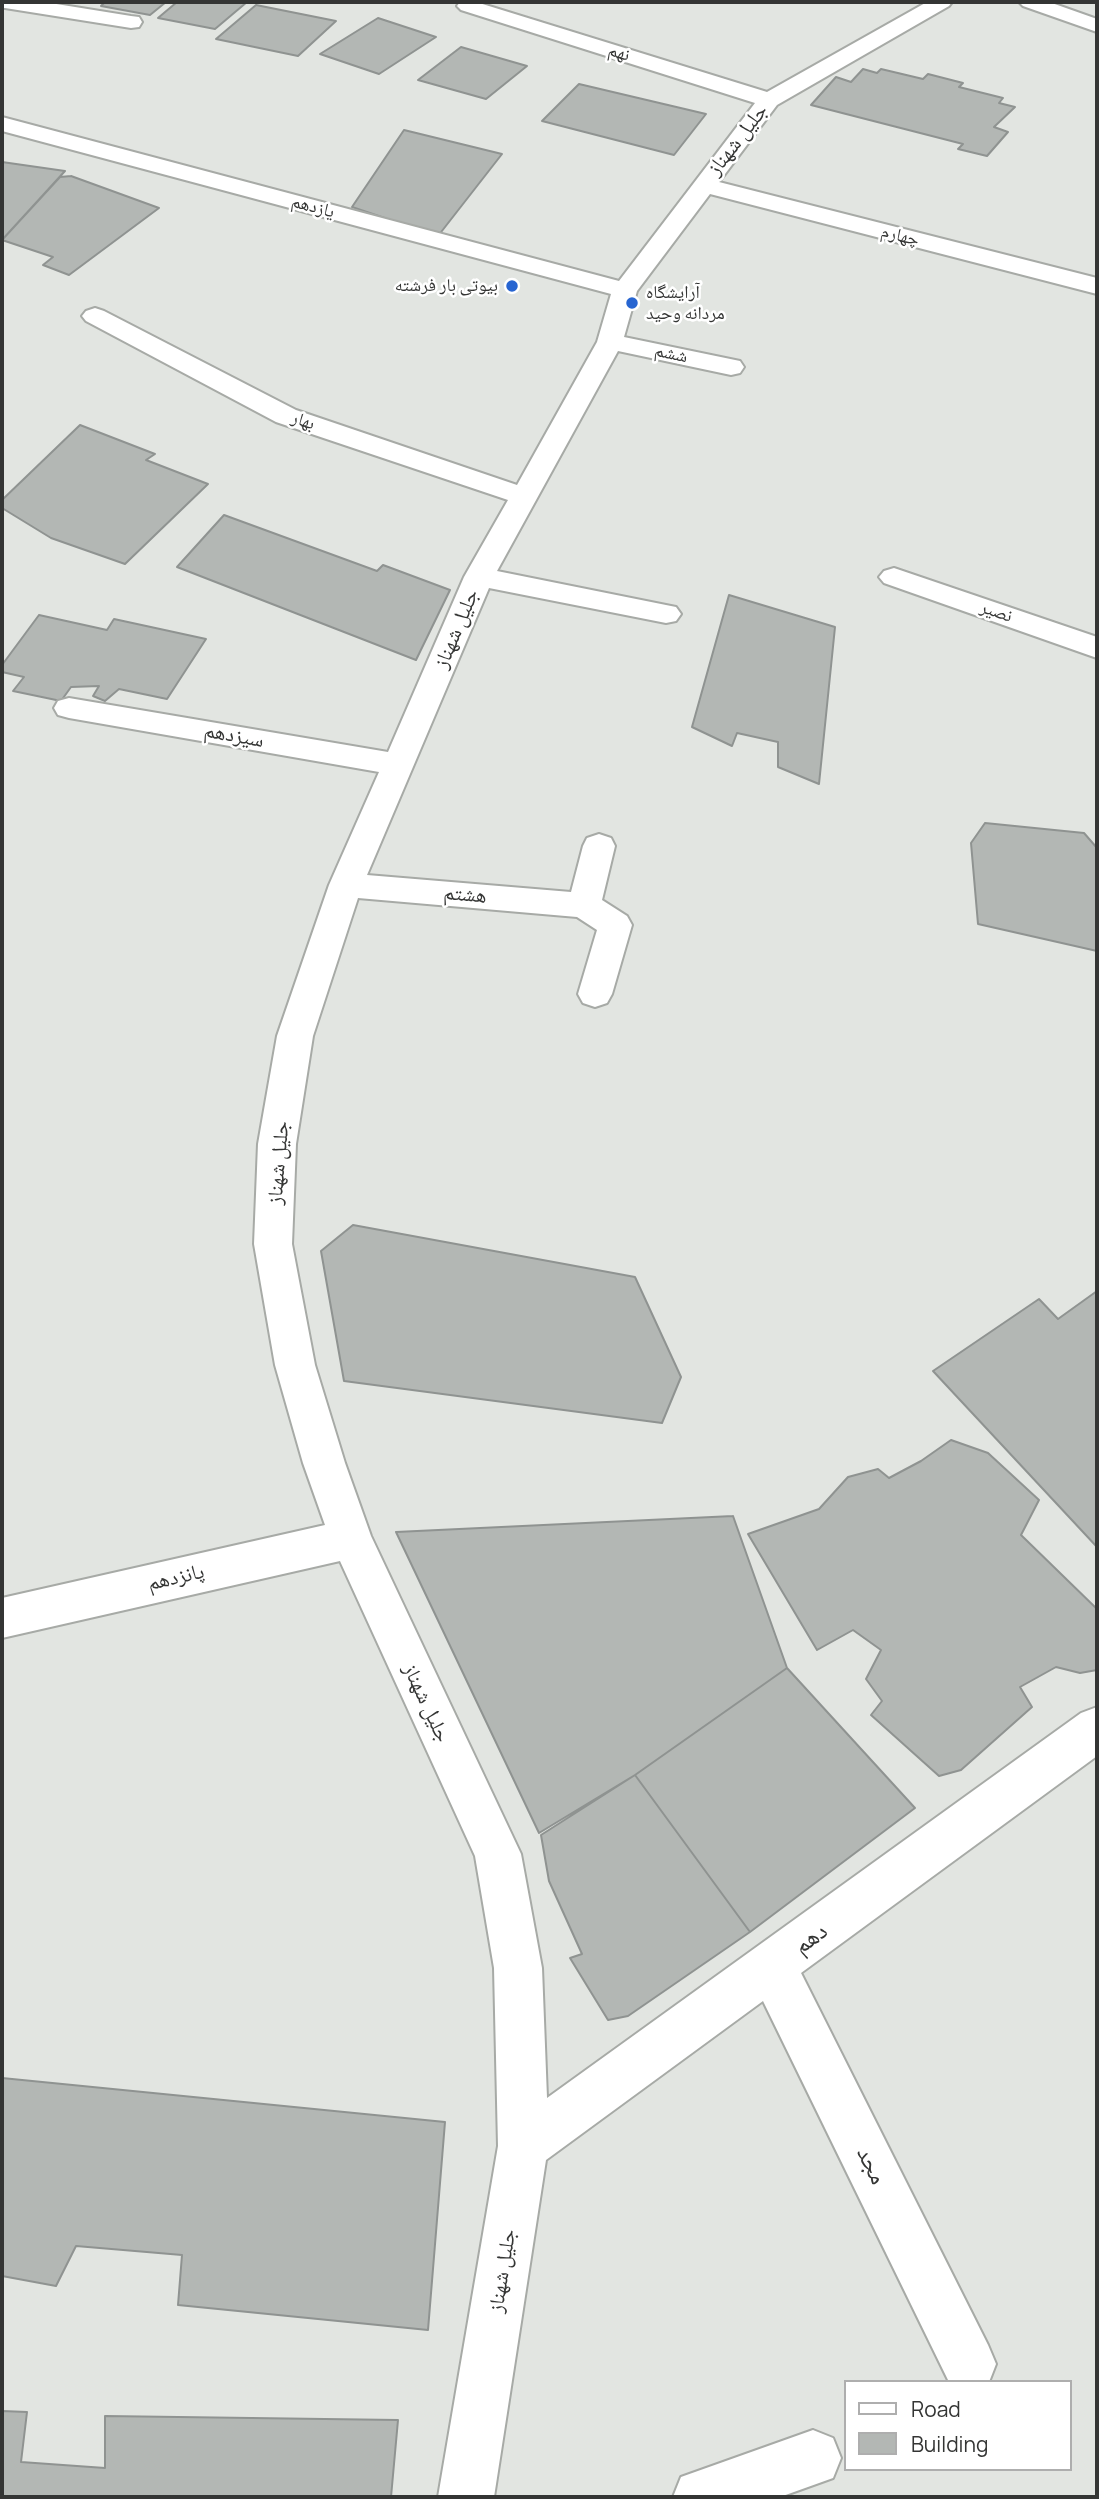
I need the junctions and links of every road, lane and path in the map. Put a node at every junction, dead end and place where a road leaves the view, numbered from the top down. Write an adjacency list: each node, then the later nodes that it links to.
1 (5, 2): 5 (street)
2 (942, 2): 7 (street, جلیل شهناز)
3 (1030, 2): 6 (street)
4 (468, 6): 7 (street, نهم)
5 (131, 22)
6 (1097, 26)
7 (769, 100): 9 (street, جلیل شهناز)
8 (2, 124): 11 (street, یازدهم)
9 (702, 185): 10 (street, چهارم); 11 (street, جلیل شهناز)
10 (1097, 286)
11 (625, 290): 13 (street, جلیل شهناز)
12 (96, 316): 15 (street, بهار)
13 (610, 342): 14 (street, ششم); 15 (street, جلیل شهناز)
14 (732, 367)
15 (523, 496): 16 (street, جلیل شهناز)
16 (479, 577): 18 (street); 21 (street, جلیل شهناز)
17 (894, 577): 19 (street, نصیر)
18 (666, 614)
19 (1097, 648)
20 (69, 708): 21 (street, سیزدهم)
21 (400, 765): 23 (street, جلیل شهناز)
22 (599, 846): 24 (street)
23 (346, 885): 24 (street, هشتم); 26 (street, جلیل شهناز)
24 (584, 905): 25 (street)
25 (594, 994)
26 (351, 1539): 27 (street, پانزدهم); 30 (street, جلیل شهناز)
27 (2, 1618)
28 (1097, 1728): 29 (street, دهم)
29 (772, 1967): 30 (street, دهم); 31 (street, مجد)
30 (523, 2146): 33 (street, جلیل شهناز)
31 (969, 2364)
32 (813, 2458): 34 (street)
33 (466, 2497)
34 (701, 2497)

